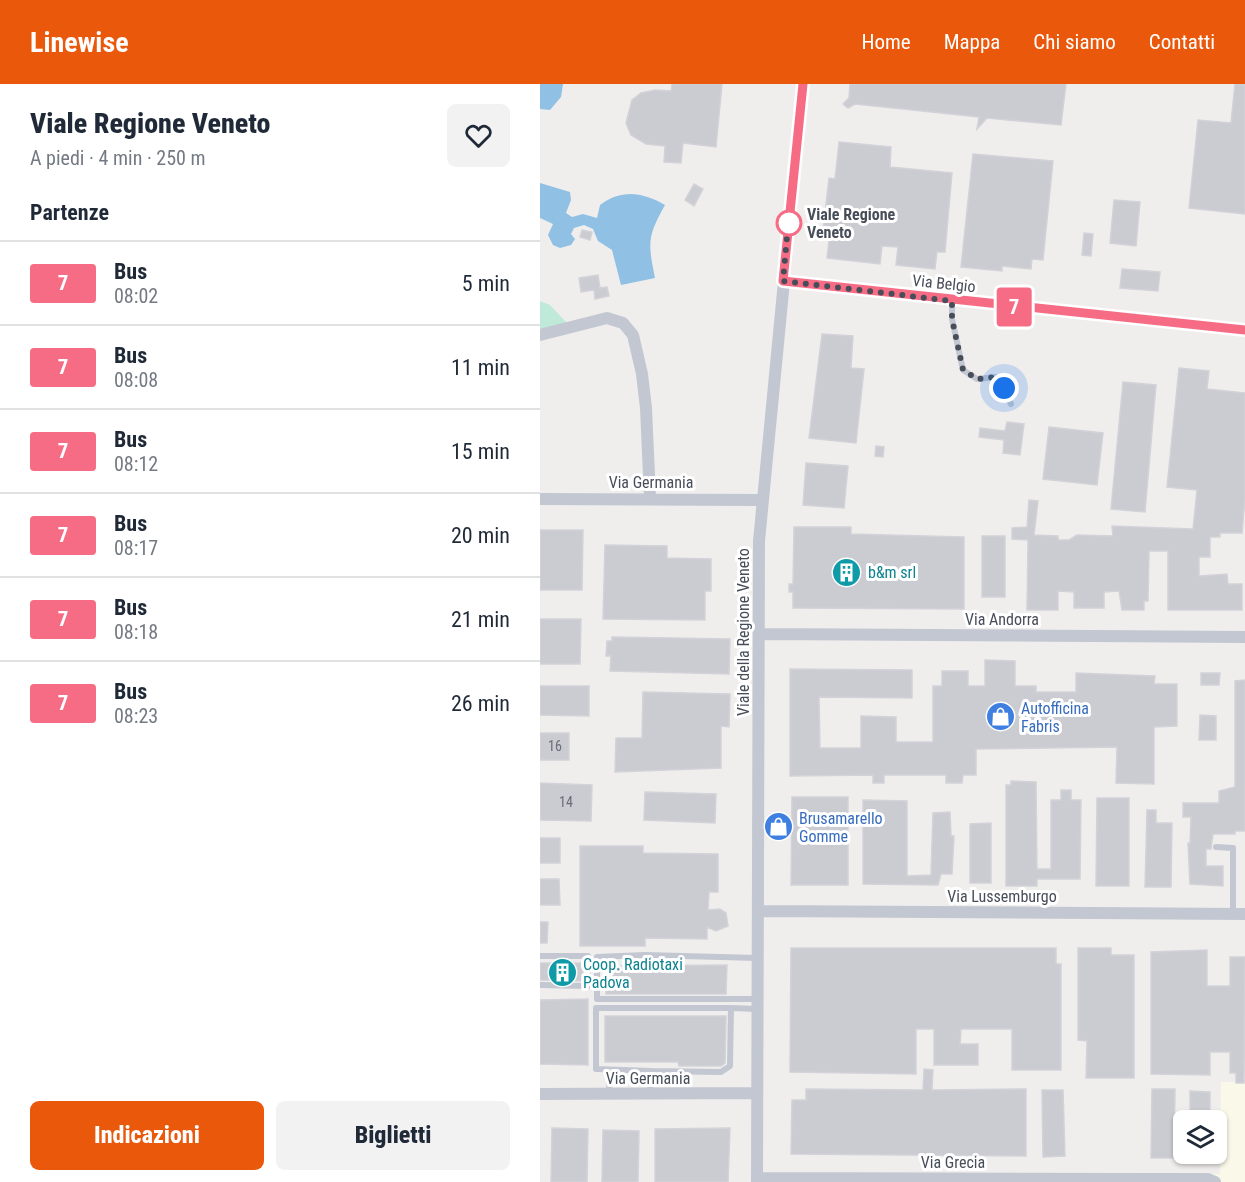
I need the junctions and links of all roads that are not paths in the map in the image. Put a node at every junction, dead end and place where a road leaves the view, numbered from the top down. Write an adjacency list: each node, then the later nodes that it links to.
1 (803, 84): 2 (street, Viale della Regione Veneto)
2 (783, 281): 3 (street, Via Belgio); 9 (street, Viale della Regione Veneto)
3 (952, 301): 4 (street, Via Belgio); 6 (lane)
4 (1245, 330)
5 (540, 335): 7 (street)
6 (1011, 404)
7 (650, 498): 8 (street, Via Germania); 9 (street, Via Germania)
8 (540, 499)
9 (761, 500): 10 (street, Viale della Regione Veneto)
10 (759, 634): 11 (street, Via Andorra); 13 (street, Viale della Regione Veneto)
11 (1245, 637)
12 (1216, 847): 14 (lane)
13 (758, 911): 14 (street, Via Lussemburgo); 16 (street, Viale della Regione Veneto)
14 (1239, 914)
15 (540, 956): 17 (lane)
16 (758, 958): 18 (street, Viale della Regione Veneto); 18 (lane)
17 (540, 986)
18 (757, 1004): 19 (lane); 22 (street, Viale della Regione Veneto)
19 (731, 1008): 20 (lane); 21 (lane)
20 (610, 1070): 21 (lane); 25 (lane)
21 (651, 1071): 24 (lane)
22 (756, 1093): 24 (street, Via Germania); 26 (street, Viale della Regione Veneto)
23 (540, 1094): 25 (street, Via Germania)
24 (650, 1094): 25 (street, Via Germania)
25 (609, 1095)
26 (757, 1180): 27 (street, Via Grecia)
27 (1150, 1180): 28 (street, Via Grecia)
28 (1215, 1182)

